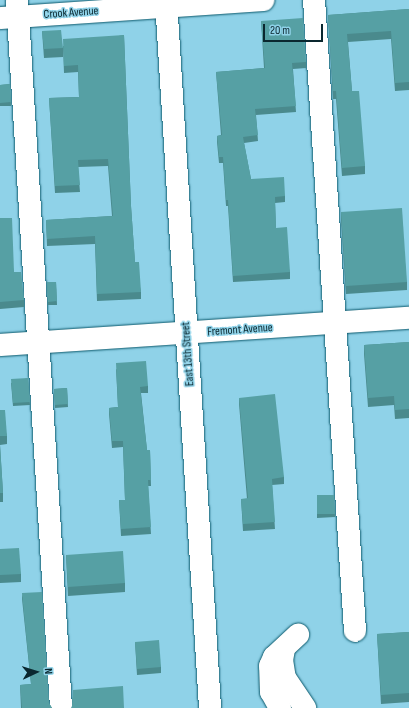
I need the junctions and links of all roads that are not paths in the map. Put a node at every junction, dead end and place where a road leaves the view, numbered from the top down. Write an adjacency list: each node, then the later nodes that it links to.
1 (263, 0): 3 (street, Crook Avenue)
2 (314, 0): 6 (street)
3 (166, 3): 4 (street, Crook Avenue); 7 (street, East 13th Street)
4 (11, 11): 8 (street)
5 (409, 318): 6 (street, Fremont Avenue)
6 (335, 323): 7 (street, Fremont Avenue); 10 (street)
7 (187, 333): 8 (street, Fremont Avenue); 12 (street, East 13th Street)
8 (38, 342): 9 (street, Fremont Avenue); 11 (street)
9 (0, 345)
10 (355, 631)
11 (61, 708)
12 (210, 708)
13 (280, 708): 14 (street)
14 (305, 708)

